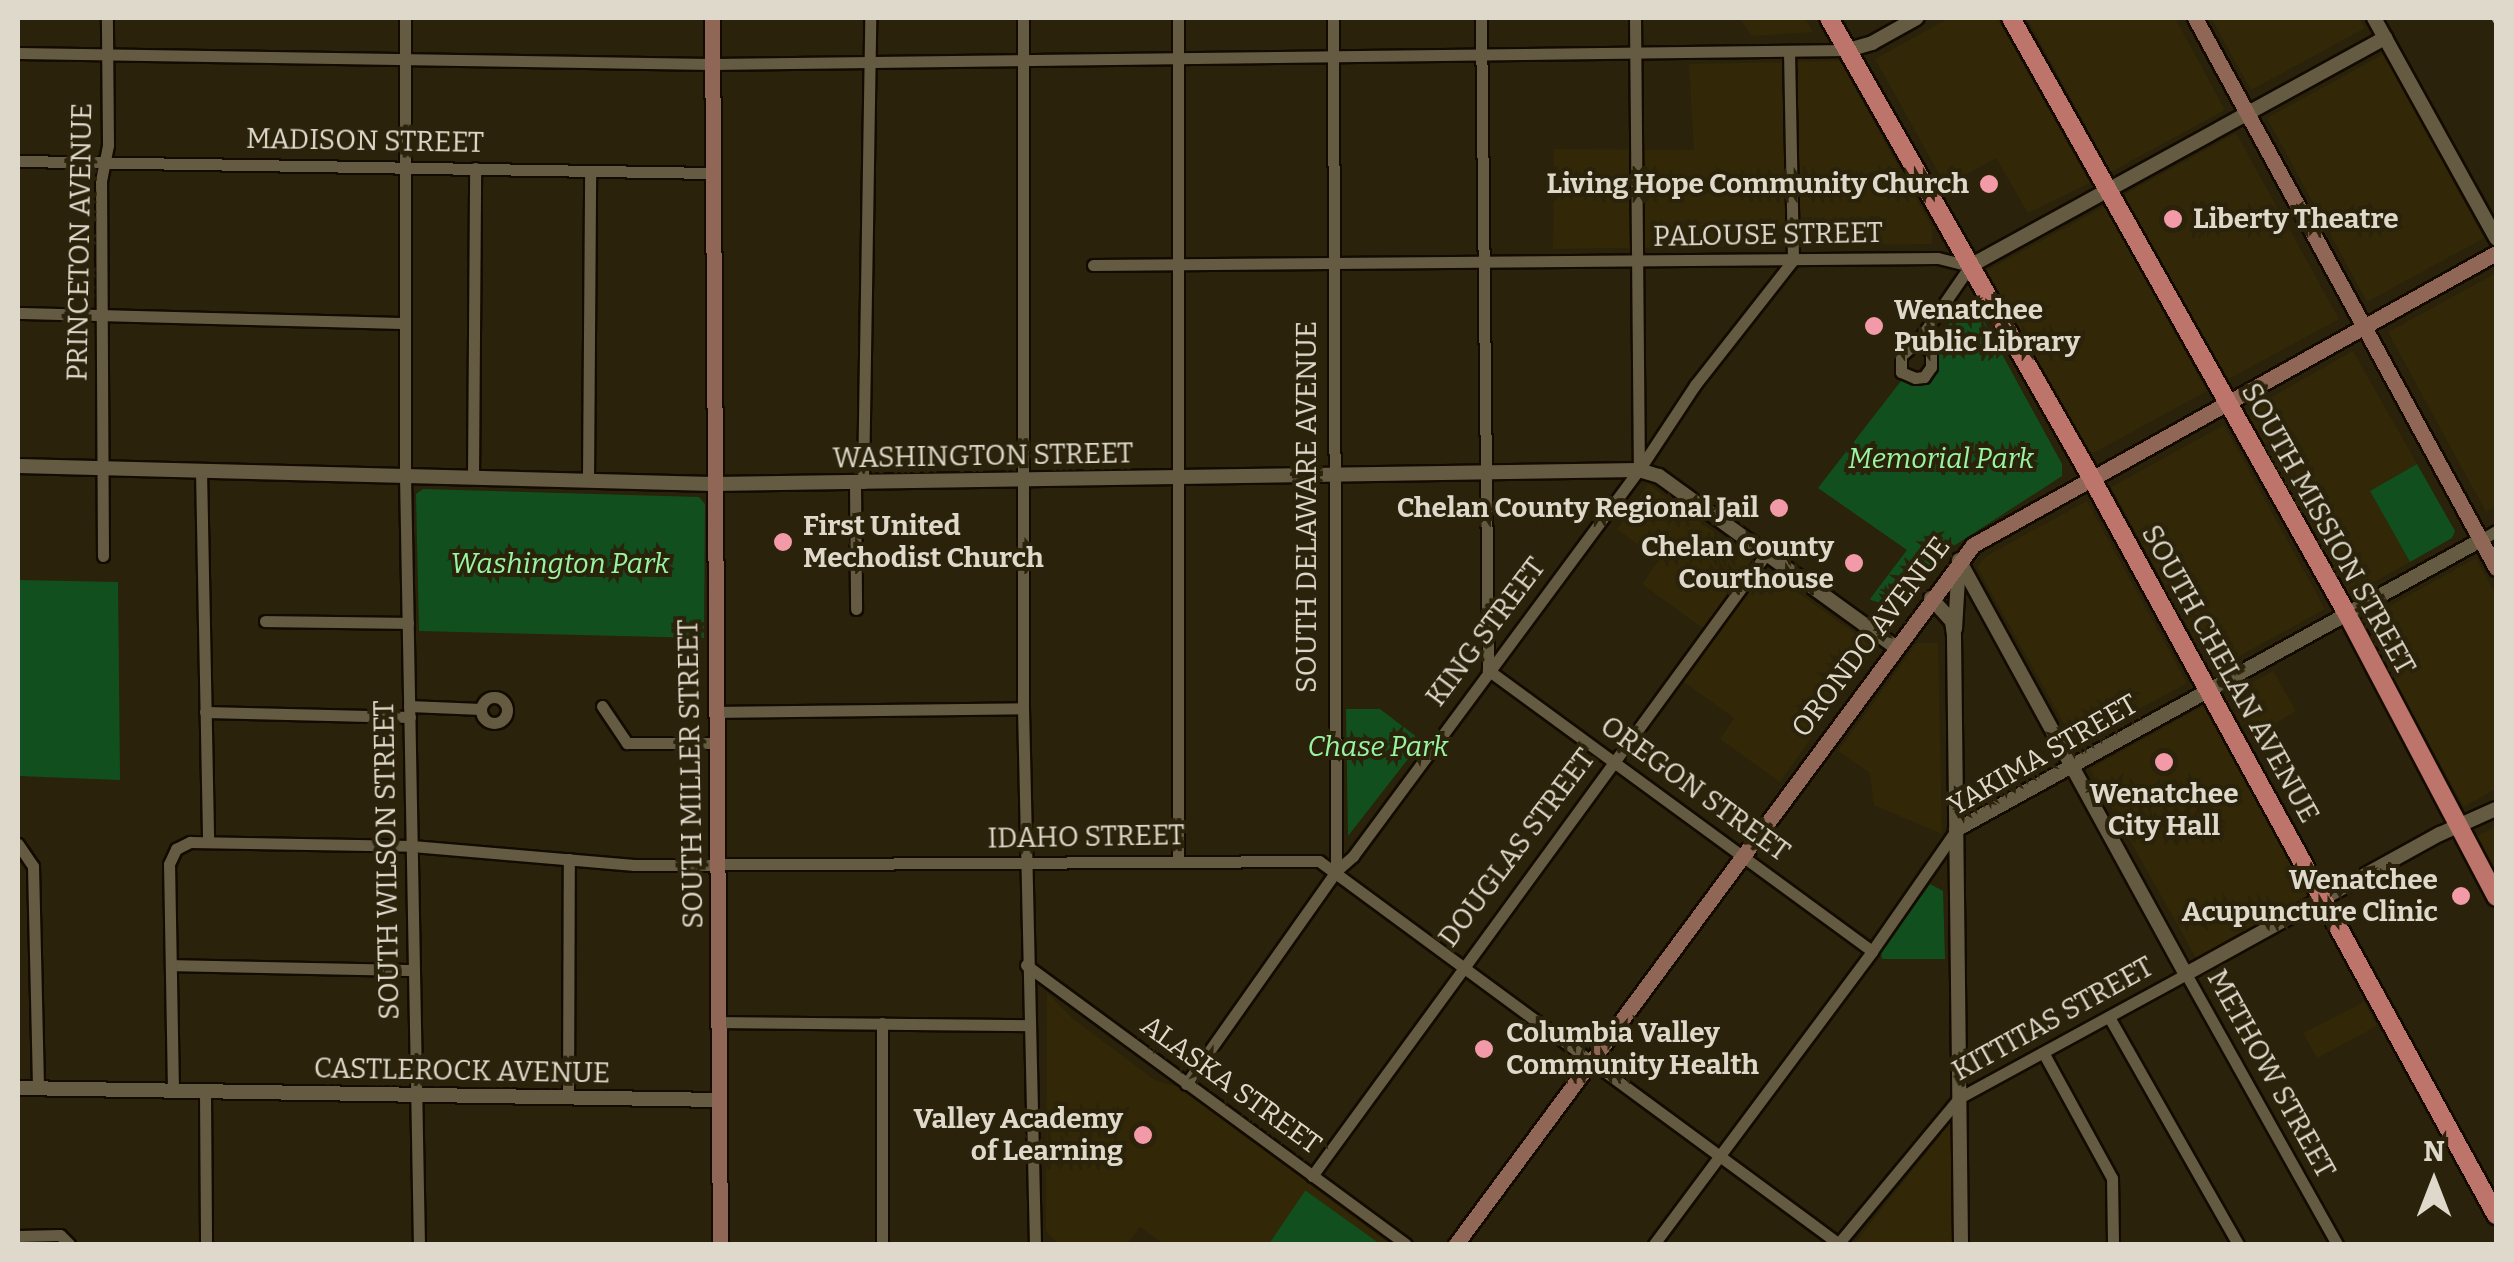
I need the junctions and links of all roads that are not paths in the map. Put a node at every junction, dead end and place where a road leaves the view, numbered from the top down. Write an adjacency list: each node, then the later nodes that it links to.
1 (107, 18): 19 (street, PRINCETON AVENUE)
2 (405, 18): 24 (street, SOUTH WILSON STREET)
3 (712, 18): 27 (main road, SOUTH MILLER STREET)
4 (870, 18): 26 (street)
5 (1023, 18): 25 (street)
6 (1178, 18): 23 (street)
7 (1333, 18): 22 (street, SOUTH DELAWARE AVENUE)
8 (1481, 18): 20 (street)
9 (1635, 18): 21 (street)
10 (1830, 18): 17 (main road, SOUTH CHELAN AVENUE)
11 (1917, 18): 17 (street)
12 (2011, 18): 35 (main road, SOUTH MISSION STREET)
13 (2195, 18): 28 (main road)
14 (2374, 18): 15 (street)
15 (2385, 38): 28 (street); 36 (street)
16 (1789, 50): 17 (street); 21 (street); 38 (street)
17 (1848, 50): 44 (main road, SOUTH CHELAN AVENUE)
18 (18, 53): 19 (street)
19 (107, 54): 24 (street); 30 (street, PRINCETON AVENUE)
20 (1481, 54): 21 (street); 22 (street); 41 (street)
21 (1635, 54): 39 (street)
22 (1333, 56): 23 (street); 40 (street, SOUTH DELAWARE AVENUE)
23 (1178, 58): 25 (street); 43 (street)
24 (405, 60): 27 (street); 31 (street, SOUTH WILSON STREET)
25 (1022, 61): 26 (street); 62 (street)
26 (870, 62): 27 (street); 63 (street)
27 (711, 64): 34 (main road, SOUTH MILLER STREET)
28 (2247, 114): 35 (street); 48 (main road)
29 (18, 161): 30 (street, MADISON STREET)
30 (105, 161): 31 (street, MADISON STREET); 46 (street, PRINCETON AVENUE)
31 (404, 166): 32 (street, MADISON STREET); 47 (street, SOUTH WILSON STREET)
32 (474, 168): 33 (street, MADISON STREET); 59 (street)
33 (590, 171): 34 (street, MADISON STREET); 61 (street)
34 (710, 172): 64 (main road, SOUTH MILLER STREET)
35 (2108, 190): 44 (street); 50 (main road, SOUTH MISSION STREET)
36 (2496, 238)
37 (2496, 252): 48 (main road, ORONDO AVENUE)
38 (1792, 260): 39 (street, PALOUSE STREET); 44 (street, PALOUSE STREET); 54 (street, KING STREET)
39 (1637, 262): 41 (street, PALOUSE STREET); 54 (street)
40 (1332, 264): 41 (street, PALOUSE STREET); 43 (street, PALOUSE STREET); 56 (street, SOUTH DELAWARE AVENUE)
41 (1485, 264): 55 (street)
42 (1093, 265): 43 (street, PALOUSE STREET)
43 (1177, 266): 60 (street)
44 (1970, 266): 49 (street); 58 (main road, SOUTH CHELAN AVENUE)
45 (18, 314): 46 (street)
46 (102, 316): 47 (street); 52 (street, PRINCETON AVENUE)
47 (405, 323): 57 (street, SOUTH WILSON STREET)
48 (2364, 327): 50 (main road, ORONDO AVENUE); 66 (main road)
49 (1918, 342)
50 (2225, 402): 58 (main road, ORONDO AVENUE); 73 (main road, SOUTH MISSION STREET)
51 (18, 466): 52 (street, WASHINGTON STREET)
52 (102, 468): 53 (street, WASHINGTON STREET); 68 (street, PRINCETON AVENUE)
53 (201, 470): 57 (street, WASHINGTON STREET); 84 (street)
54 (1639, 470): 55 (street, WASHINGTON STREET); 67 (street, WASHINGTON STREET); 78 (street, KING STREET)
55 (1486, 471): 56 (street, WASHINGTON STREET); 78 (street)
56 (1333, 474): 60 (street, WASHINGTON STREET); 100 (street, SOUTH DELAWARE AVENUE)
57 (406, 475): 59 (street, WASHINGTON STREET); 75 (street, SOUTH WILSON STREET)
58 (2090, 476): 69 (main road, ORONDO AVENUE); 79 (main road, SOUTH CHELAN AVENUE)
59 (473, 477): 61 (street, WASHINGTON STREET)
60 (1177, 478): 62 (street, WASHINGTON STREET); 97 (street)
61 (588, 481): 64 (street, WASHINGTON STREET)
62 (1022, 481): 63 (street, WASHINGTON STREET); 81 (street)
63 (859, 483): 64 (street, WASHINGTON STREET); 72 (street)
64 (713, 484): 85 (main road, SOUTH MILLER STREET)
65 (2496, 531): 66 (street, YAKIMA STREET)
66 (2481, 540): 70 (main road); 73 (street, YAKIMA STREET)
67 (1766, 554): 77 (street, WASHINGTON STREET); 87 (street, DOUGLAS STREET)
68 (103, 556)
69 (1960, 560): 71 (main road, ORONDO AVENUE); 76 (street); 88 (street, METHOW STREET)
70 (2496, 568)
71 (1931, 598): 76 (street); 77 (main road, ORONDO AVENUE)
72 (856, 609)
73 (2346, 612): 79 (street, YAKIMA STREET); 90 (main road, SOUTH MISSION STREET)
74 (265, 621): 75 (street)
75 (408, 623): 83 (street, SOUTH WILSON STREET)
76 (1954, 636): 91 (street)
77 (1894, 646): 95 (main road, ORONDO AVENUE)
78 (1488, 670): 87 (street, OREGON STREET); 100 (street, KING STREET)
79 (2208, 691): 88 (street, YAKIMA STREET); 102 (main road, SOUTH CHELAN AVENUE)
80 (602, 706): 86 (street)
81 (1022, 708): 85 (street); 98 (street)
82 (481, 710): 83 (street)
83 (410, 711): 84 (street); 94 (street, SOUTH WILSON STREET)
84 (205, 712): 92 (street)
85 (715, 712): 86 (main road, SOUTH MILLER STREET)
86 (715, 743): 99 (main road, SOUTH MILLER STREET)
87 (1613, 760): 95 (street, OREGON STREET); 106 (street, DOUGLAS STREET)
88 (2069, 764): 91 (street, YAKIMA STREET); 108 (street, METHOW STREET)
89 (2496, 810): 90 (street, KITTITAS STREET)
90 (2458, 827): 101 (main road, SOUTH MISSION STREET); 102 (street, KITTITAS STREET)
91 (1956, 830): 103 (street, YAKIMA STREET); 122 (street)
92 (208, 839): 94 (street, IDAHO STREET); 104 (street)
93 (18, 844): 117 (street)
94 (412, 846): 96 (street, IDAHO STREET); 107 (street, SOUTH WILSON STREET)
95 (1742, 852): 103 (street, OREGON STREET); 114 (main road, ORONDO AVENUE)
96 (569, 860): 99 (street, IDAHO STREET); 121 (street)
97 (1178, 861): 98 (street, IDAHO STREET); 100 (street, IDAHO STREET)
98 (1025, 863): 99 (street, IDAHO STREET); 105 (street)
99 (716, 866): 110 (main road, SOUTH MILLER STREET)
100 (1336, 871): 106 (street, IDAHO STREET); 115 (street, KING STREET)
101 (2496, 897)
102 (2321, 898): 108 (street, KITTITAS STREET); 126 (main road, SOUTH CHELAN AVENUE)
103 (1872, 950): 124 (street, YAKIMA STREET)
104 (170, 966): 107 (street); 118 (street)
105 (1026, 966): 112 (street); 115 (street, ALASKA STREET)
106 (1460, 967): 114 (street, IDAHO STREET); 125 (street, DOUGLAS STREET)
107 (414, 970): 120 (street, SOUTH WILSON STREET)
108 (2186, 974): 109 (street, KITTITAS STREET); 141 (street, METHOW STREET)
109 (2109, 1017): 113 (street, KITTITAS STREET); 140 (street)
110 (718, 1022): 111 (street); 123 (main road, SOUTH MILLER STREET)
111 (882, 1023): 112 (street); 133 (street)
112 (1028, 1025): 128 (street)
113 (2044, 1054): 122 (street, KITTITAS STREET); 139 (street)
114 (1592, 1062): 124 (street, IDAHO STREET); 135 (main road, ORONDO AVENUE)
115 (1186, 1084): 125 (street, ALASKA STREET)
116 (18, 1088): 117 (street)
117 (38, 1088): 118 (street)
118 (173, 1092): 119 (street, CASTLEROCK AVENUE)
119 (205, 1093): 120 (street, CASTLEROCK AVENUE); 130 (street)
120 (416, 1096): 121 (street, CASTLEROCK AVENUE); 131 (street, SOUTH WILSON STREET)
121 (568, 1097): 123 (street, CASTLEROCK AVENUE)
122 (1960, 1098): 137 (street, KITTITAS STREET); 138 (street)
123 (719, 1100): 132 (main road, SOUTH MILLER STREET)
124 (1720, 1156): 136 (street, YAKIMA STREET); 137 (street, IDAHO STREET)
125 (1312, 1176): 134 (street, ALASKA STREET)
126 (2496, 1216)
127 (18, 1236): 129 (street)
128 (1037, 1243)
129 (69, 1244)
130 (206, 1244)
131 (419, 1244)
132 (720, 1244)
133 (882, 1244)
134 (1406, 1244)
135 (1456, 1244)
136 (1654, 1244)
137 (1838, 1244)
138 (1961, 1244)
139 (2113, 1244)
140 (2238, 1244)
141 (2337, 1244)

